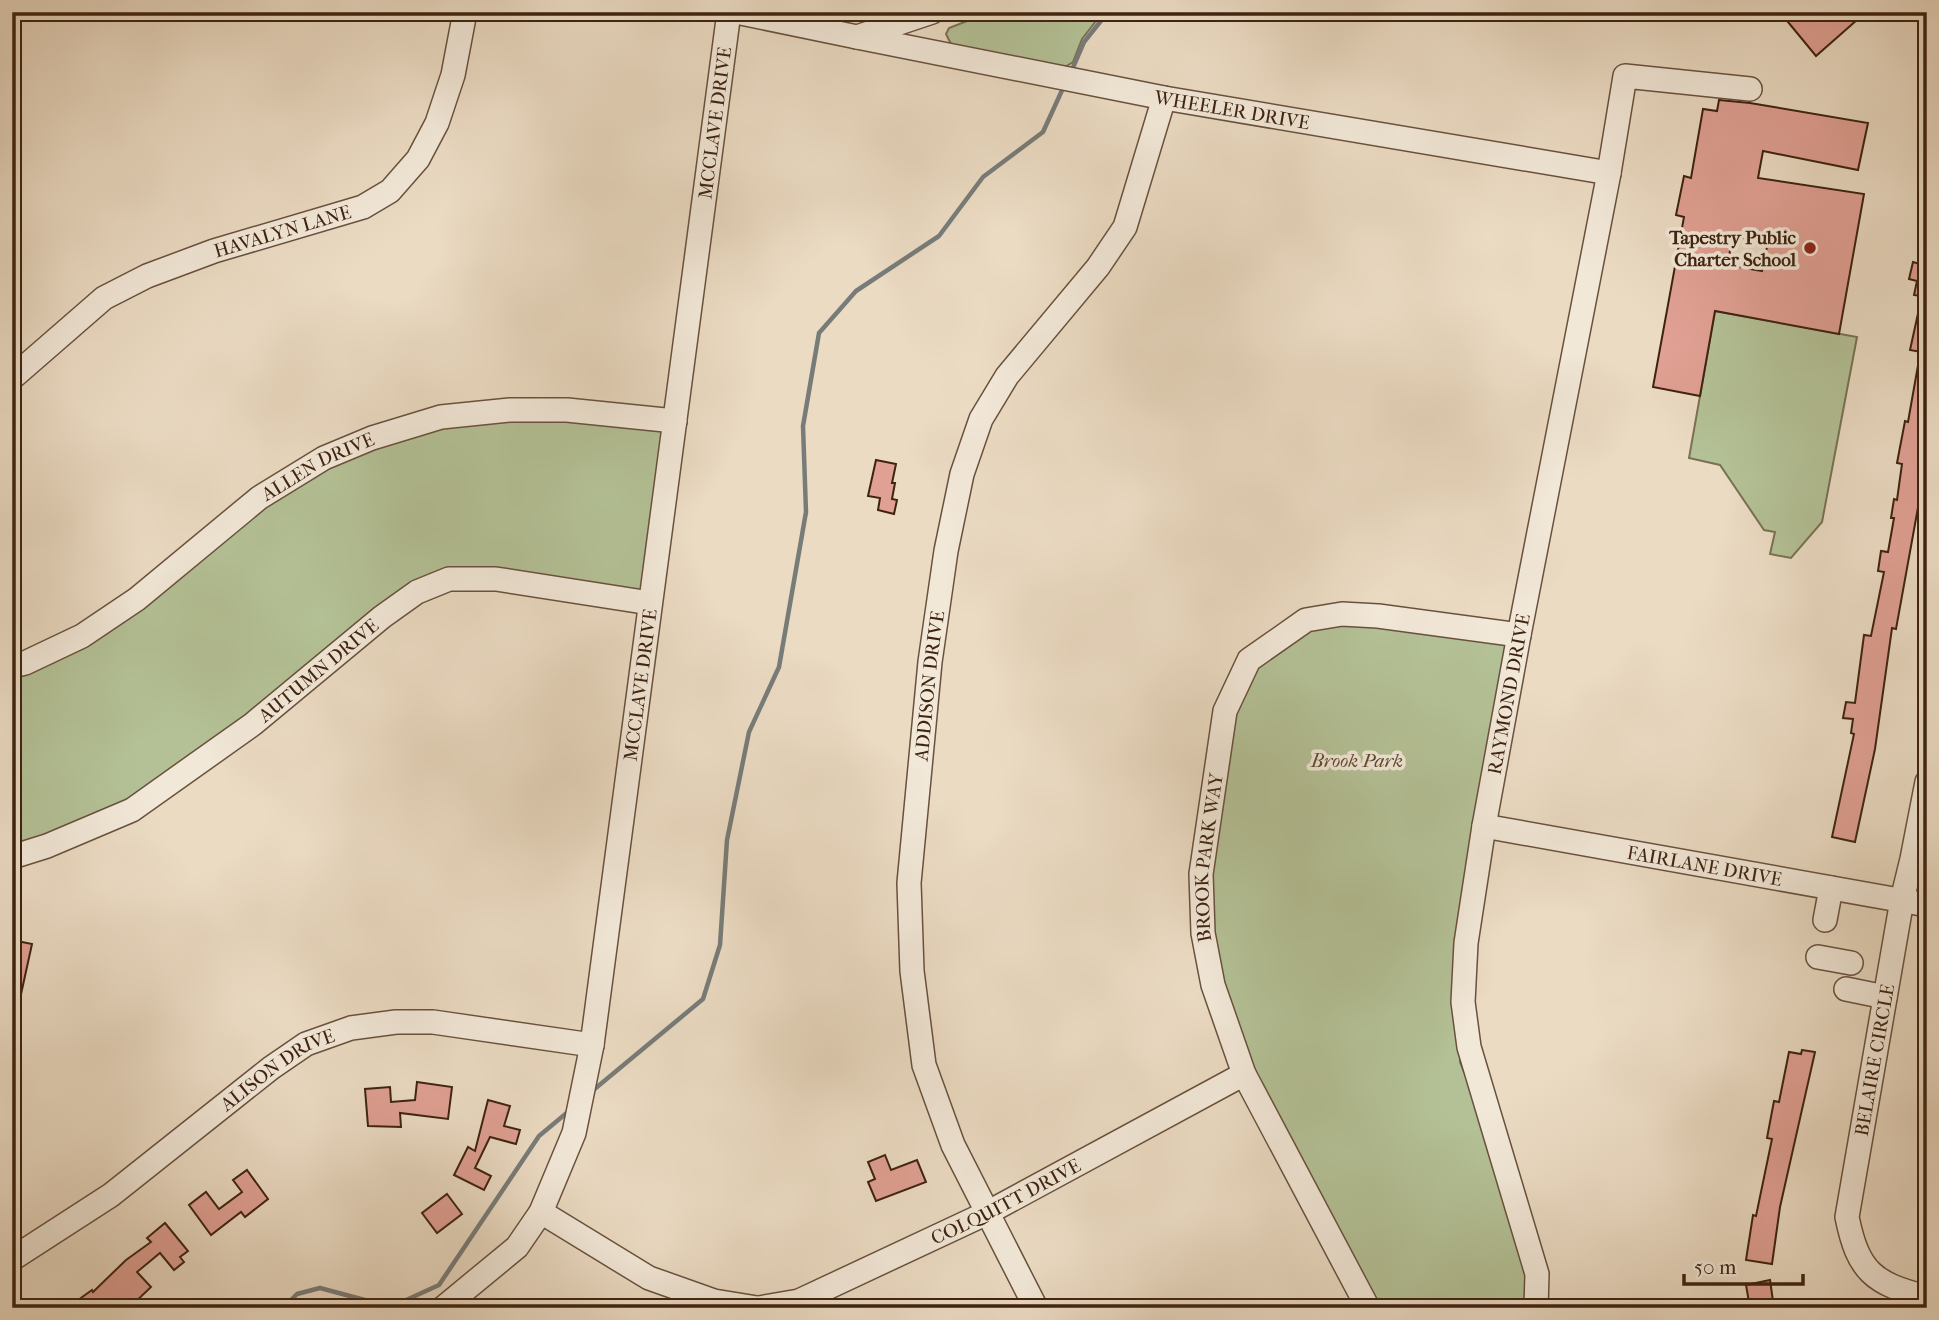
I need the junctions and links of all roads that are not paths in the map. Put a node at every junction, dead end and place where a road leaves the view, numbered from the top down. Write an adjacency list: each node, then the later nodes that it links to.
1 (465, 12): 9 (street, HAVALYN LANE)
2 (729, 12): 10 (street, MCCLAVE DRIVE)
3 (736, 12): 5 (street, WHEELER DRIVE)
4 (932, 12): 5 (street)
5 (857, 37): 7 (street, WHEELER DRIVE)
6 (1750, 89): 8 (street, RAYMOND DRIVE)
7 (1164, 98): 8 (street, WHEELER DRIVE); 28 (street, ADDISON DRIVE)
8 (1609, 173): 12 (street, RAYMOND DRIVE)
9 (12, 378)
10 (675, 421): 11 (street, MCCLAVE DRIVE); 13 (street, ALLEN DRIVE)
11 (650, 603): 16 (street, AUTUMN DRIVE); 25 (street, MCCLAVE DRIVE)
12 (1519, 635): 15 (street, RAYMOND DRIVE); 26 (street, BROOK PARK WAY)
13 (12, 666)
14 (1927, 782): 18 (street, BELAIRE CIRCLE)
15 (1484, 826): 17 (street, FAIRLANE DRIVE); 35 (street, RAYMOND DRIVE)
16 (12, 857)
17 (1831, 888): 18 (street, FAIRLANE DRIVE); 20 (street)
18 (1902, 900): 19 (street, FAIRLANE DRIVE); 24 (street, BELAIRE CIRCLE)
19 (1927, 905)
20 (1825, 920)
21 (1818, 957): 22 (street)
22 (1851, 963)
23 (1846, 989): 24 (street)
24 (1885, 997): 30 (street, BELAIRE CIRCLE)
25 (592, 1045): 27 (street, MCCLAVE DRIVE); 29 (street, ALISON DRIVE)
26 (1244, 1074): 28 (street, COLQUITT DRIVE); 34 (street, BROOK PARK WAY)
27 (541, 1212): 31 (street, MCCLAVE DRIVE); 32 (street, COLQUITT DRIVE)
28 (987, 1213): 32 (street, COLQUITT DRIVE); 33 (street, ADDISON DRIVE)
29 (12, 1259)
30 (1927, 1297)
31 (443, 1308)
32 (758, 1308)
33 (1036, 1308)
34 (1368, 1308)
35 (1536, 1308)

